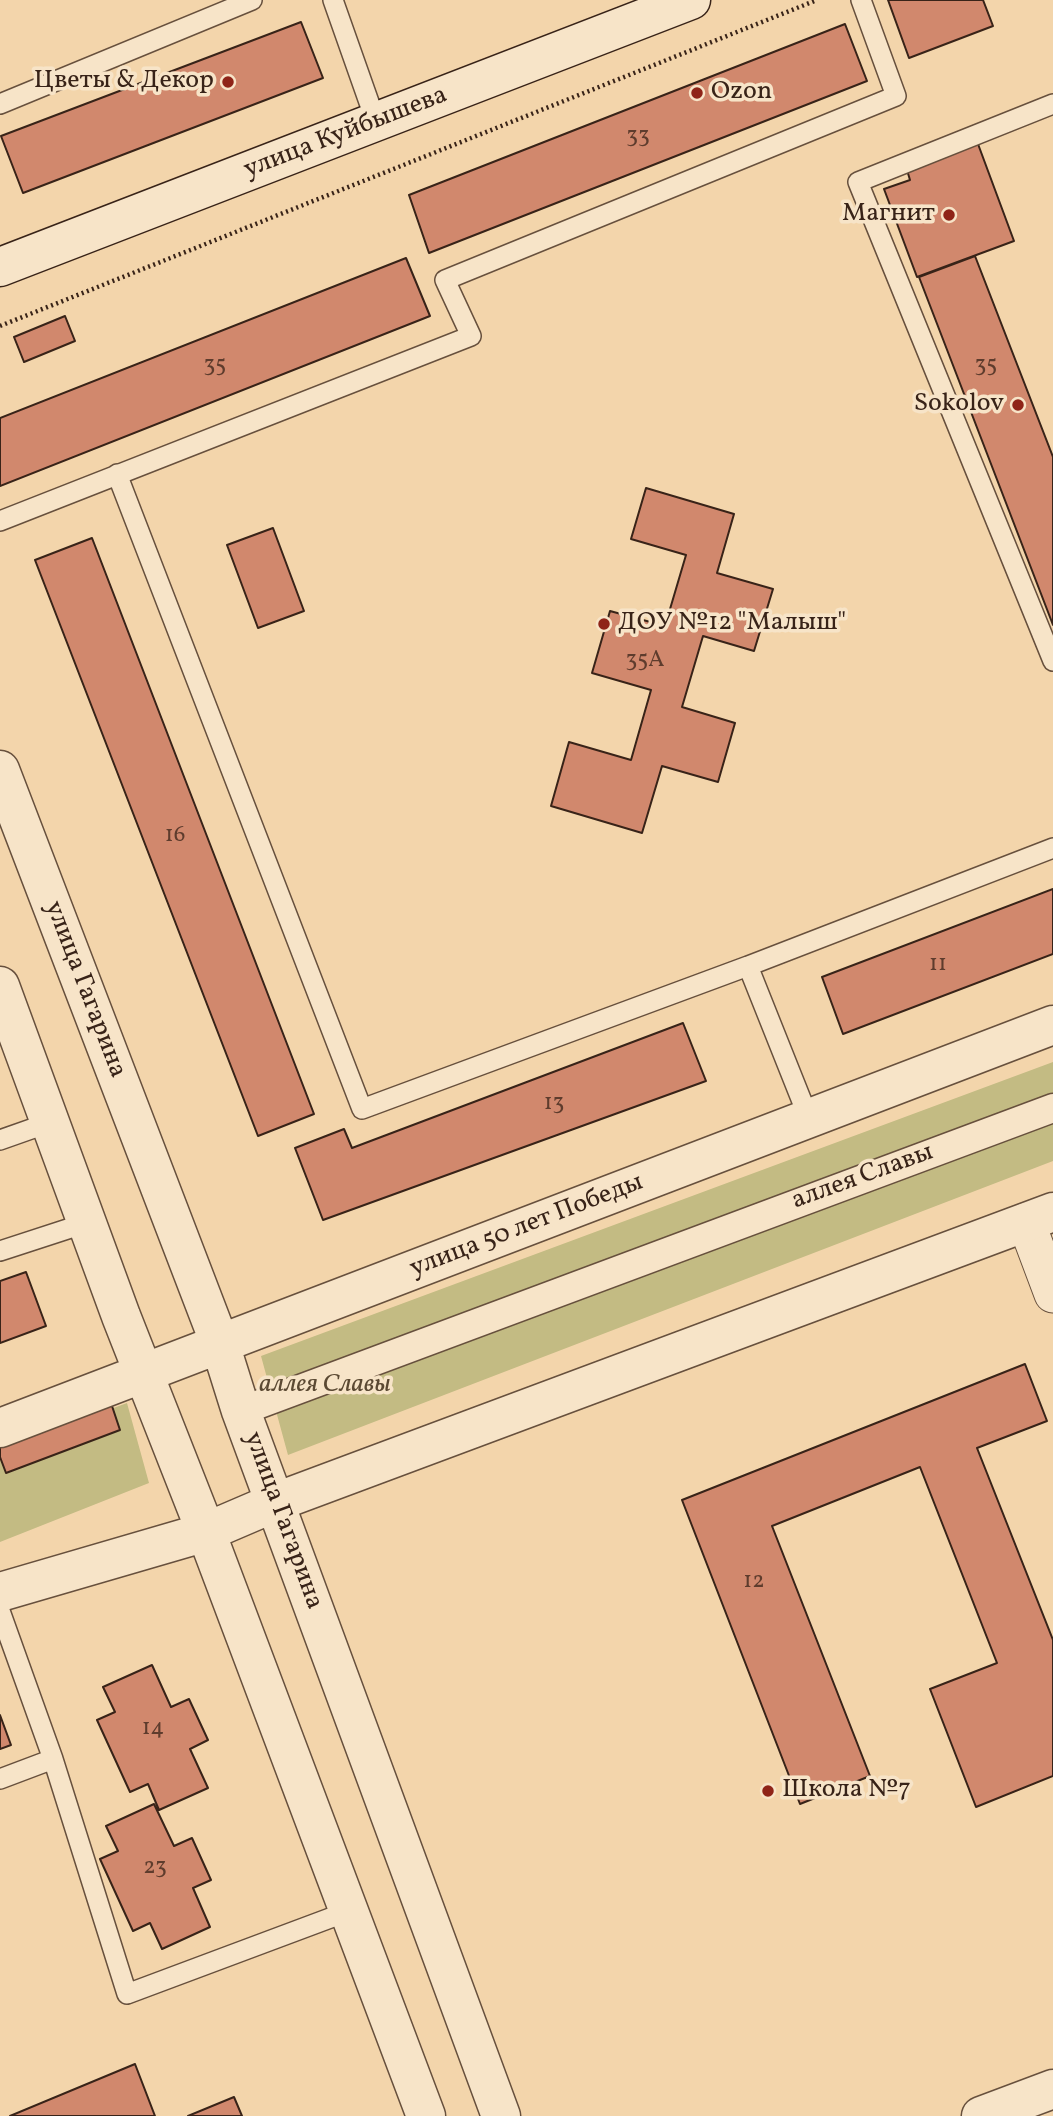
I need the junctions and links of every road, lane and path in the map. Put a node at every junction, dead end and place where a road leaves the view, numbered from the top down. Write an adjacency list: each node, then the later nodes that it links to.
1 (252, 0): 6 (lane)
2 (333, 0): 8 (lane)
3 (691, 0): 8 (street, улица Куйбышева)
4 (817, 0): 10 (path)
5 (861, 0): 11 (lane)
6 (0, 104)
7 (1053, 104): 13 (lane)
8 (376, 122): 9 (street, улица Куйбышева)
9 (0, 267)
10 (0, 326)
11 (117, 474): 12 (lane); 16 (lane)
12 (0, 521)
13 (1053, 661)
14 (0, 770): 27 (street, улица Гагарина)
15 (1053, 848): 16 (lane)
16 (748, 966): 20 (lane)
17 (0, 986): 21 (street)
18 (1053, 1025): 20 (street, улица 50 лет Победы)
19 (1053, 1108): 29 (street, аллея Славы)
20 (809, 1119): 27 (street, улица 50 лет Победы)
21 (51, 1122): 22 (lane); 24 (street)
22 (0, 1140)
23 (1039, 1217): 26 (street); 31 (street)
24 (86, 1223): 25 (lane); 28 (street)
25 (0, 1251)
26 (1053, 1294)
27 (220, 1344): 28 (street, улица 50 лет Победы); 29 (street, улица Гагарина)
28 (143, 1374): 30 (street, улица 50 лет Победы); 32 (street)
29 (241, 1411): 31 (street, улица Гагарина)
30 (0, 1427)
31 (276, 1502): 32 (street); 40 (street, улица Гагарина)
32 (206, 1532): 33 (street); 37 (street)
33 (0, 1591)
34 (0, 1611): 35 (lane)
35 (53, 1759): 36 (lane); 37 (lane)
36 (0, 1779)
37 (349, 1911): 39 (street)
38 (1053, 2089): 41 (street)
39 (426, 2116)
40 (501, 2116)
41 (981, 2116)

